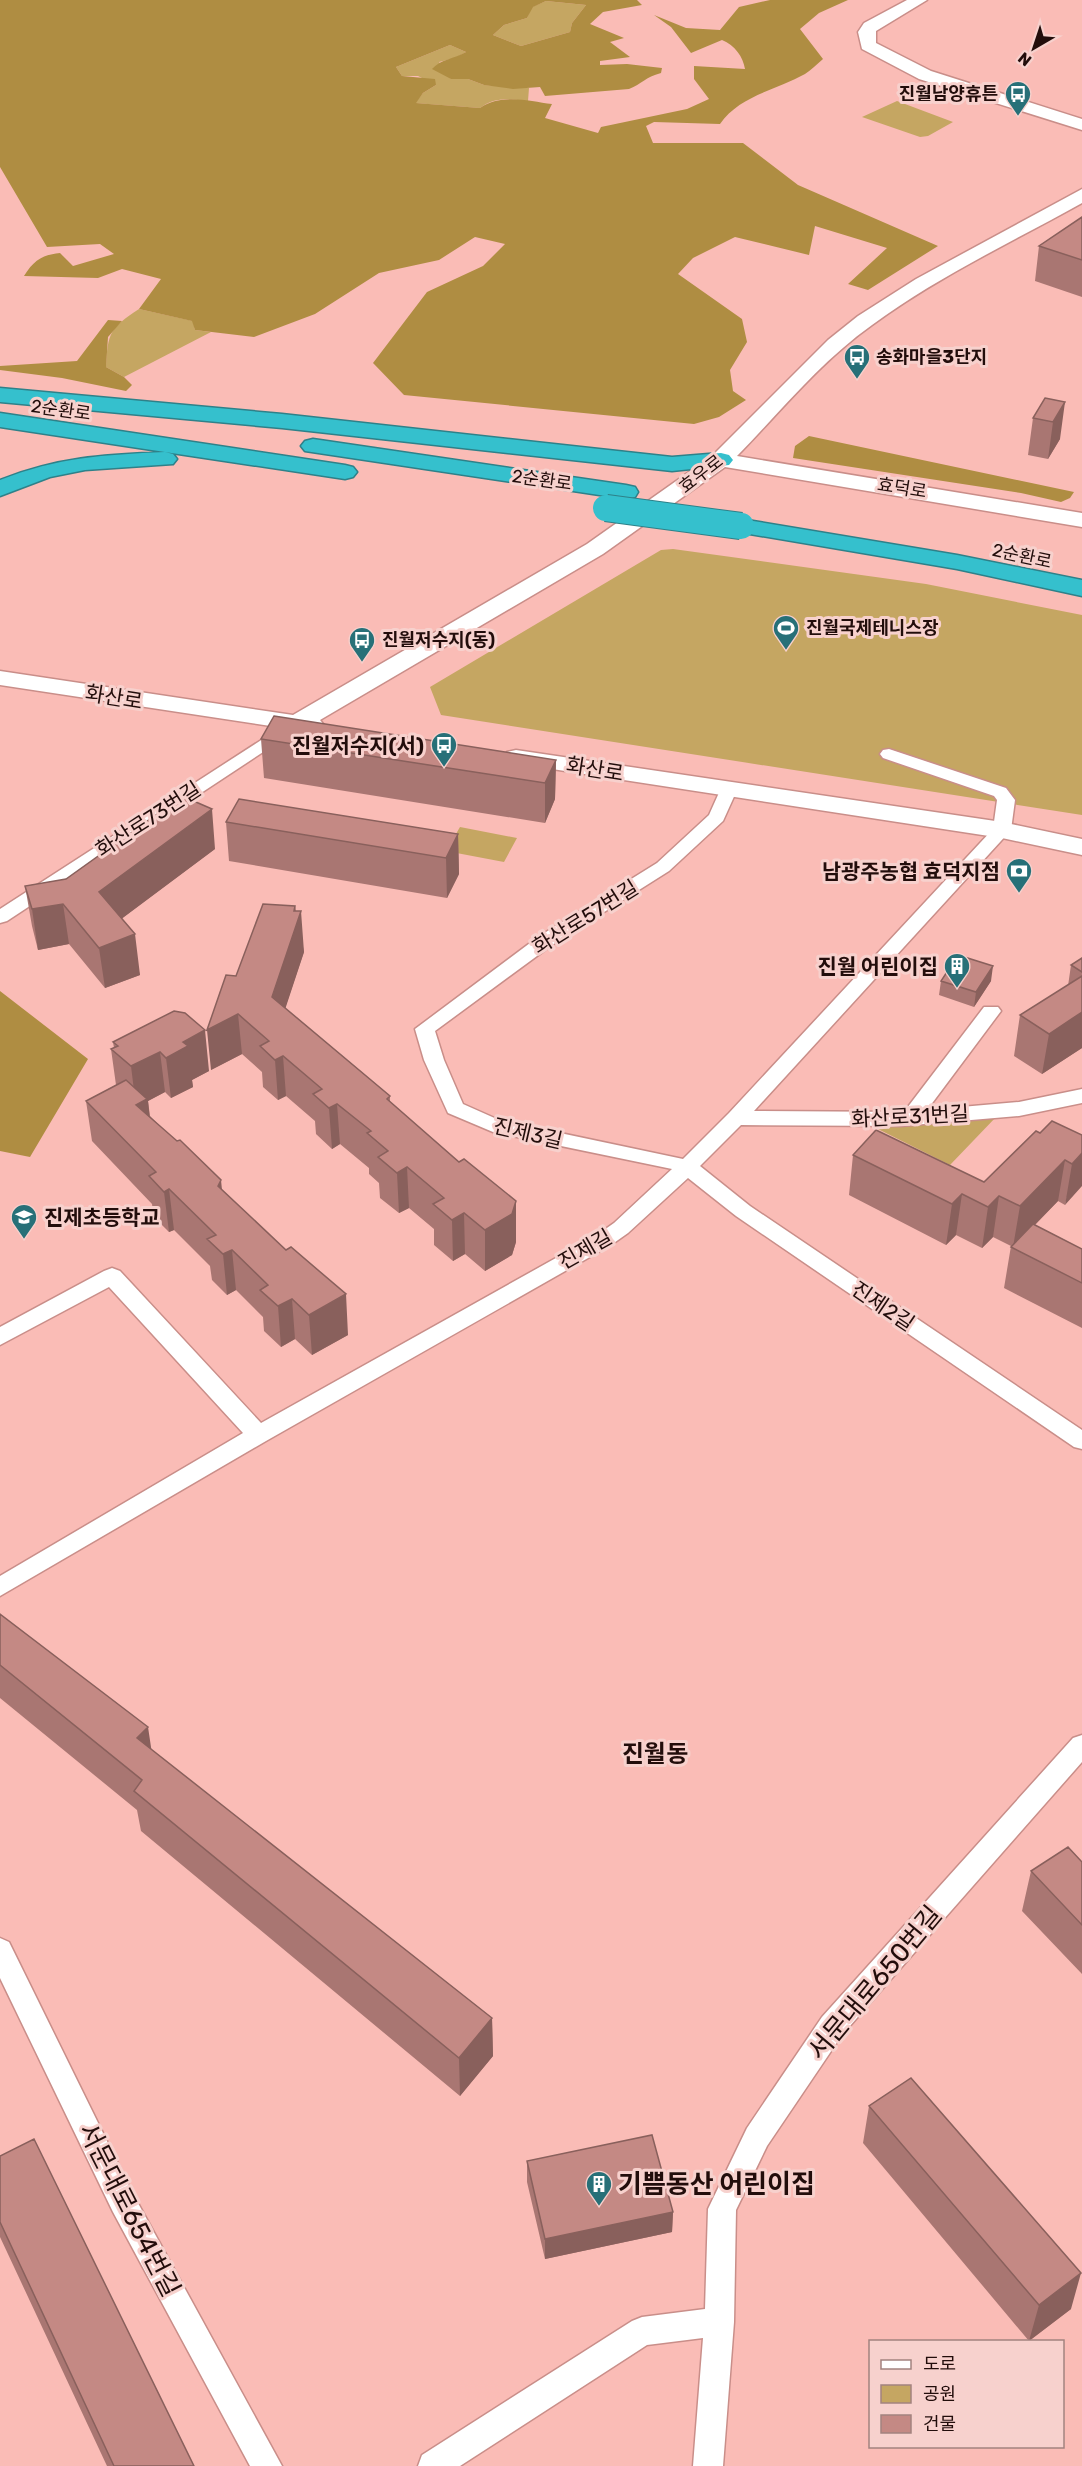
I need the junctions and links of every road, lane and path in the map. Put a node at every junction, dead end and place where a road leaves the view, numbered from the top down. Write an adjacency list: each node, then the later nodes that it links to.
1 (919, 0): 2 (main road)
2 (1082, 125)
3 (1082, 195): 8 (main road, 효우로)
4 (0, 395): 8 (highway)
5 (0, 401): 10 (highway, 2순환로)
6 (0, 420): 7 (highway, 2순환로)
7 (225, 455): 9 (highway); 10 (highway, 2순환로, bridge)
8 (721, 460): 11 (main road, 효덕로); 15 (main road, 효우로)
9 (0, 489)
10 (748, 518): 12 (highway, 2순환로); 13 (highway, 2순환로)
11 (1082, 520)
12 (1082, 569)
13 (1082, 588)
14 (0, 678): 15 (main road, 화산로)
15 (297, 723): 16 (main road, 화산로); 22 (street, 화산로73번길)
16 (331, 728)
17 (494, 754): 19 (main road, 화산로)
18 (889, 754): 20 (street)
19 (728, 790): 20 (main road, 화산로); 24 (street, 화산로57번길)
20 (1002, 830): 21 (main road, 화산로); 26 (street, 진제길)
21 (1082, 847)
22 (0, 917)
23 (991, 1011): 27 (street)
24 (425, 1029): 28 (street, 진제3길)
25 (1082, 1096): 27 (street, 화산로31번길)
26 (736, 1118): 27 (street, 화산로31번길); 28 (street, 진제길)
27 (910, 1118)
28 (687, 1167): 30 (street, 진제길); 31 (street, 진제2길)
29 (0, 1337): 30 (street)
30 (258, 1435): 32 (street, 진제길)
31 (1082, 1441)
32 (0, 1587)
33 (1082, 1744): 35 (street, 서문대로650번길)
34 (0, 1950): 36 (street, 서문대로654번길)
35 (719, 2322): 37 (street); 38 (street, 서문대로650번길)
36 (267, 2466)
37 (433, 2466)
38 (708, 2466)

